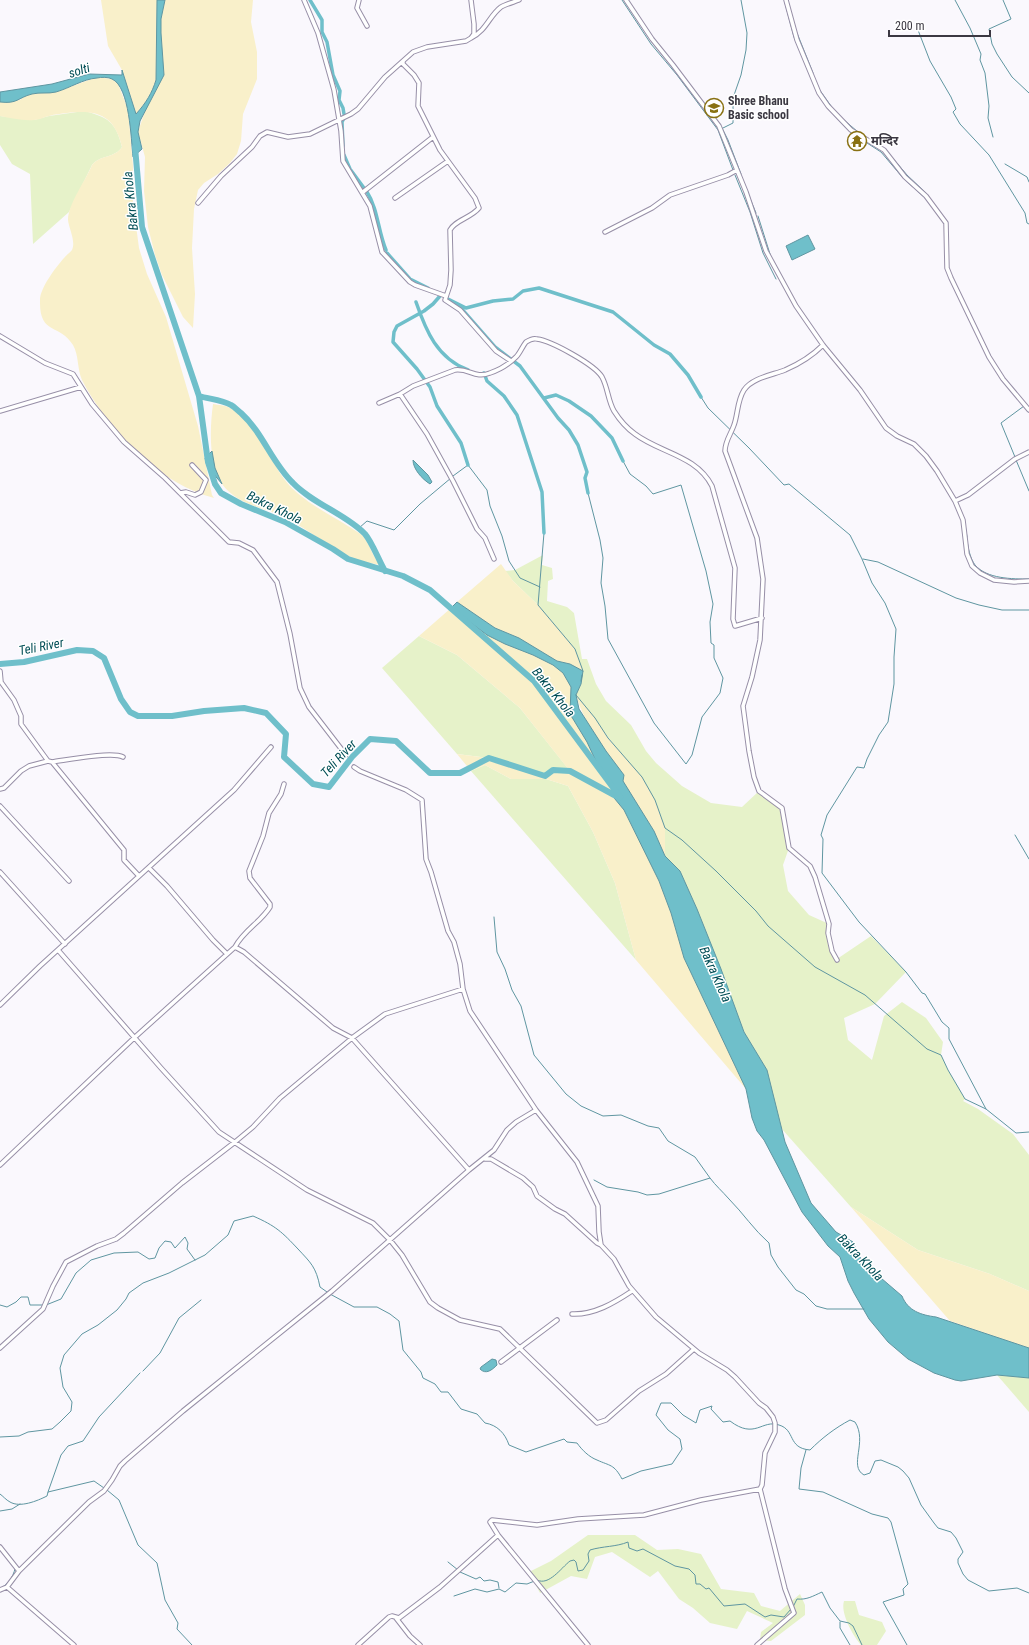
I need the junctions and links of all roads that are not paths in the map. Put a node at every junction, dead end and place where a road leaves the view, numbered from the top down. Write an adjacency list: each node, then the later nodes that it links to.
1 (304, 0): 10 (street)
2 (359, 0): 7 (street)
3 (470, 0): 8 (street)
4 (519, 0): 8 (street)
5 (626, 0): 13 (street)
6 (786, 0): 25 (street)
7 (367, 26)
8 (471, 38): 9 (street)
9 (403, 62): 10 (street); 11 (street)
10 (339, 120): 14 (street); 16 (street)
11 (433, 137): 12 (street); 14 (street)
12 (448, 161): 15 (street); 18 (street)
13 (737, 170): 17 (street); 20 (street)
14 (363, 192): 18 (street)
15 (395, 198)
16 (198, 203)
17 (605, 232)
18 (446, 296): 21 (street)
19 (0, 336): 22 (street)
20 (823, 345): 30 (street); 33 (street)
21 (509, 361): 23 (street); 33 (street)
22 (81, 387): 26 (street); 29 (street)
23 (400, 394): 24 (street); 31 (street)
24 (379, 403)
25 (1029, 410)
26 (0, 411)
27 (1029, 452): 30 (street)
28 (192, 465): 29 (street)
29 (180, 493): 37 (street)
30 (955, 501): 32 (street)
31 (494, 559)
32 (1029, 581)
33 (762, 618): 52 (street)
34 (0, 671): 35 (street)
35 (1, 682): 39 (street)
36 (271, 747): 44 (street)
37 (346, 755)
38 (123, 757): 39 (street)
39 (50, 761): 42 (street); 46 (street)
40 (354, 766): 53 (street)
41 (284, 784): 49 (street)
42 (0, 789)
43 (0, 806): 47 (street)
44 (149, 868): 46 (street); 51 (street)
45 (0, 872): 48 (street)
46 (139, 876): 48 (street)
47 (69, 881)
48 (65, 944): 50 (street)
49 (235, 947): 51 (street); 56 (street)
50 (58, 950): 54 (street); 55 (street)
51 (227, 954): 55 (street)
52 (837, 960)
53 (463, 989): 56 (street); 57 (street)
54 (0, 1005)
55 (134, 1038): 58 (street); 60 (street)
56 (352, 1038): 58 (street); 61 (street)
57 (536, 1110): 59 (street); 63 (street)
58 (235, 1142): 62 (street); 67 (street)
59 (485, 1159): 61 (street); 63 (street)
60 (0, 1165)
61 (469, 1170): 62 (street)
62 (390, 1240): 68 (street); 74 (street)
63 (601, 1245): 64 (street)
64 (632, 1291): 65 (street); 69 (street)
65 (572, 1314)
66 (557, 1320): 68 (street)
67 (0, 1348)
68 (519, 1349): 69 (street); 70 (street)
69 (694, 1349): 71 (street)
70 (501, 1362)
71 (760, 1490): 72 (street); 82 (street)
72 (498, 1535): 77 (street); 81 (street)
73 (0, 1547): 74 (street)
74 (19, 1571): 75 (street)
75 (7, 1587): 76 (street); 78 (street)
76 (0, 1590)
77 (396, 1618): 79 (street); 80 (street)
78 (74, 1645)
79 (358, 1645)
80 (420, 1645)
81 (588, 1645)
82 (757, 1645)

